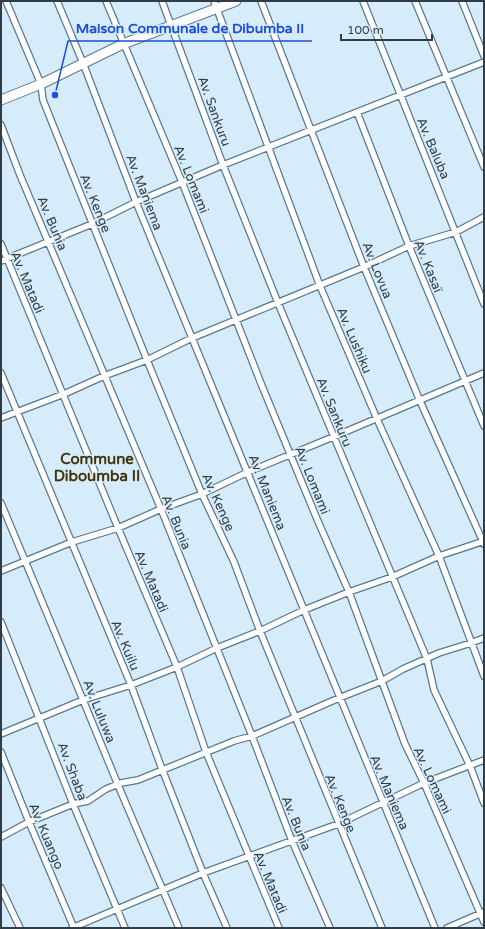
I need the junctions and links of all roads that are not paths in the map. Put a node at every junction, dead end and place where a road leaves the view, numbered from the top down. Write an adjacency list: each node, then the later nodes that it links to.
1 (6, 1): 17 (street, Av. Kenge)
2 (56, 1): 15 (street, Av. Maniema)
3 (106, 1): 12 (street, Av. Lomami)
4 (162, 1): 11 (street, Av. Sankuru)
5 (236, 1): 10 (highway)
6 (262, 1): 22 (street, Av. Lovua)
7 (363, 1): 18 (street, Av. Baluba)
8 (415, 1): 16 (street)
9 (462, 1): 13 (street)
10 (215, 5): 11 (highway); 23 (street, Av. Lushiku)
11 (172, 26): 12 (highway); 24 (street, Av. Sankuru)
12 (123, 44): 15 (highway); 26 (street, Av. Lomami)
13 (484, 56)
14 (484, 62): 16 (street)
15 (83, 63): 17 (highway); 27 (street, Av. Maniema)
16 (446, 76): 18 (street); 25 (street)
17 (41, 84): 19 (highway); 29 (street, Av. Kenge)
18 (400, 95): 20 (street); 30 (street, Av. Baluba)
19 (1, 100)
20 (357, 112): 22 (street); 33 (street, Av. Kasaï)
21 (1, 125): 31 (street, Av. Bunia)
22 (311, 130): 23 (street); 36 (street, Av. Lovua)
23 (268, 147): 24 (street); 37 (street, Av. Lushiku)
24 (223, 165): 26 (street); 38 (street, Av. Sankuru)
25 (484, 167)
26 (182, 182): 27 (street); 40 (street, Av. Lomami)
27 (136, 202): 29 (street); 41 (street, Av. Maniema)
28 (484, 217): 30 (street)
29 (92, 224): 31 (street); 42 (street, Av. Kenge)
30 (456, 232): 33 (street); 39 (street, Av. Baluba)
31 (49, 241): 34 (street); 45 (street, Av. Bunia)
32 (1, 244): 34 (street, Av. Matadi)
33 (409, 246): 36 (street); 46 (street, Av. Kasaï)
34 (7, 259): 35 (street); 47 (street, Av. Matadi)
35 (1, 261)
36 (364, 267): 37 (street); 48 (street, Av. Lovua)
37 (320, 286): 38 (street); 51 (street, Av. Lushiku)
38 (278, 303): 40 (street); 53 (street, Av. Sankuru)
39 (484, 304)
40 (235, 320): 41 (street); 54 (street, Av. Lomami)
41 (192, 338): 42 (street); 55 (street, Av. Maniema)
42 (147, 360): 45 (street); 56 (street, Av. Kenge)
43 (1, 373): 49 (street, Av. Kuilu)
44 (484, 373): 46 (street)
45 (104, 376): 47 (street); 58 (street, Av. Bunia)
46 (464, 381): 48 (street); 52 (street, Av. Kasaï)
47 (64, 394): 49 (street); 59 (street, Av. Matadi)
48 (420, 401): 51 (street); 61 (street, Av. Lovua)
49 (17, 412): 50 (street); 60 (street, Av. Kuilu)
50 (1, 418)
51 (377, 419): 53 (street); 62 (street, Av. Lushiku)
52 (484, 426)
53 (333, 437): 54 (street); 65 (street, Av. Sankuru)
54 (290, 455): 55 (street); 66 (street, Av. Lomami)
55 (248, 472): 56 (street); 67 (street, Av. Maniema)
56 (202, 494): 58 (street); 69 (street, Av. Kenge)
57 (1, 503): 63 (street, Av. Luluwa)
58 (161, 509): 59 (street); 72 (street, Av. Bunia)
59 (118, 528): 60 (street); 74 (street, Av. Matadi)
60 (72, 542): 63 (street); 77 (street, Av. Kuilu)
61 (484, 542): 62 (street)
62 (440, 556): 65 (street); 71 (street, Av. Lushiku)
63 (24, 560): 64 (street); 79 (street, Av. Luluwa)
64 (1, 571)
65 (392, 577): 66 (street); 73 (street, Av. Sankuru)
66 (349, 592): 67 (street); 76 (street, Av. Lomami)
67 (304, 610): 69 (street); 78 (street, Av. Maniema)
68 (1, 622): 81 (street, Av. Shaba)
69 (260, 632): 72 (street); 80 (street, Av. Kenge)
70 (484, 638): 71 (street)
71 (471, 643): 73 (street); 75 (street, Av. Lushiku)
72 (217, 648): 74 (street); 83 (street, Av. Bunia)
73 (427, 659): 76 (street); 87 (street, Av. Sankuru)
74 (177, 667): 77 (street); 85 (street, Av. Matadi)
75 (484, 676)
76 (382, 681): 78 (street); 89 (street, Av. Lomami)
77 (131, 685): 79 (street); 88 (street, Av. Kuilu)
78 (339, 698): 80 (street); 91 (street, Av. Maniema)
79 (84, 700): 81 (street); 90 (street, Av. Luluwa)
80 (295, 717): 83 (street); 95 (street, Av. Kenge)
81 (40, 718): 82 (street); 93 (street, Av. Shaba)
82 (1, 734)
83 (252, 736): 85 (street); 97 (street, Av. Bunia)
84 (1, 752): 94 (street, Av. Kuango)
85 (206, 752): 88 (street); 98 (street, Av. Matadi)
86 (484, 760): 87 (street)
87 (470, 766): 89 (street); 92 (street, Av. Sankuru)
88 (162, 769): 90 (street); 99 (street, Av. Kuilu)
89 (424, 783): 91 (street); 103 (street, Av. Lomami)
90 (118, 785): 93 (street); 101 (street, Av. Luluwa)
91 (382, 802): 95 (street); 113 (street, Av. Maniema)
92 (484, 803)
93 (73, 804): 94 (street); 102 (street, Av. Shaba)
94 (29, 822): 96 (street); 106 (street, Av. Kuango)
95 (338, 824): 97 (street); 112 (street, Av. Kenge)
96 (1, 837)
97 (292, 841): 98 (street); 111 (street, Av. Bunia)
98 (248, 856): 99 (street); 110 (street, Av. Matadi)
99 (203, 873): 101 (street); 109 (street, Av. Kuilu)
100 (1, 888): 105 (street)
101 (163, 890): 102 (street); 108 (street, Av. Luluwa)
102 (117, 908): 106 (street); 107 (street, Av. Shaba)
103 (482, 912): 104 (street, Av. Lomami); 114 (street)
104 (484, 922)
105 (20, 928)
106 (73, 928)
107 (125, 928)
108 (178, 928)
109 (227, 928)
110 (279, 928)
111 (330, 928)
112 (382, 928)
113 (435, 928)
114 (447, 928)

